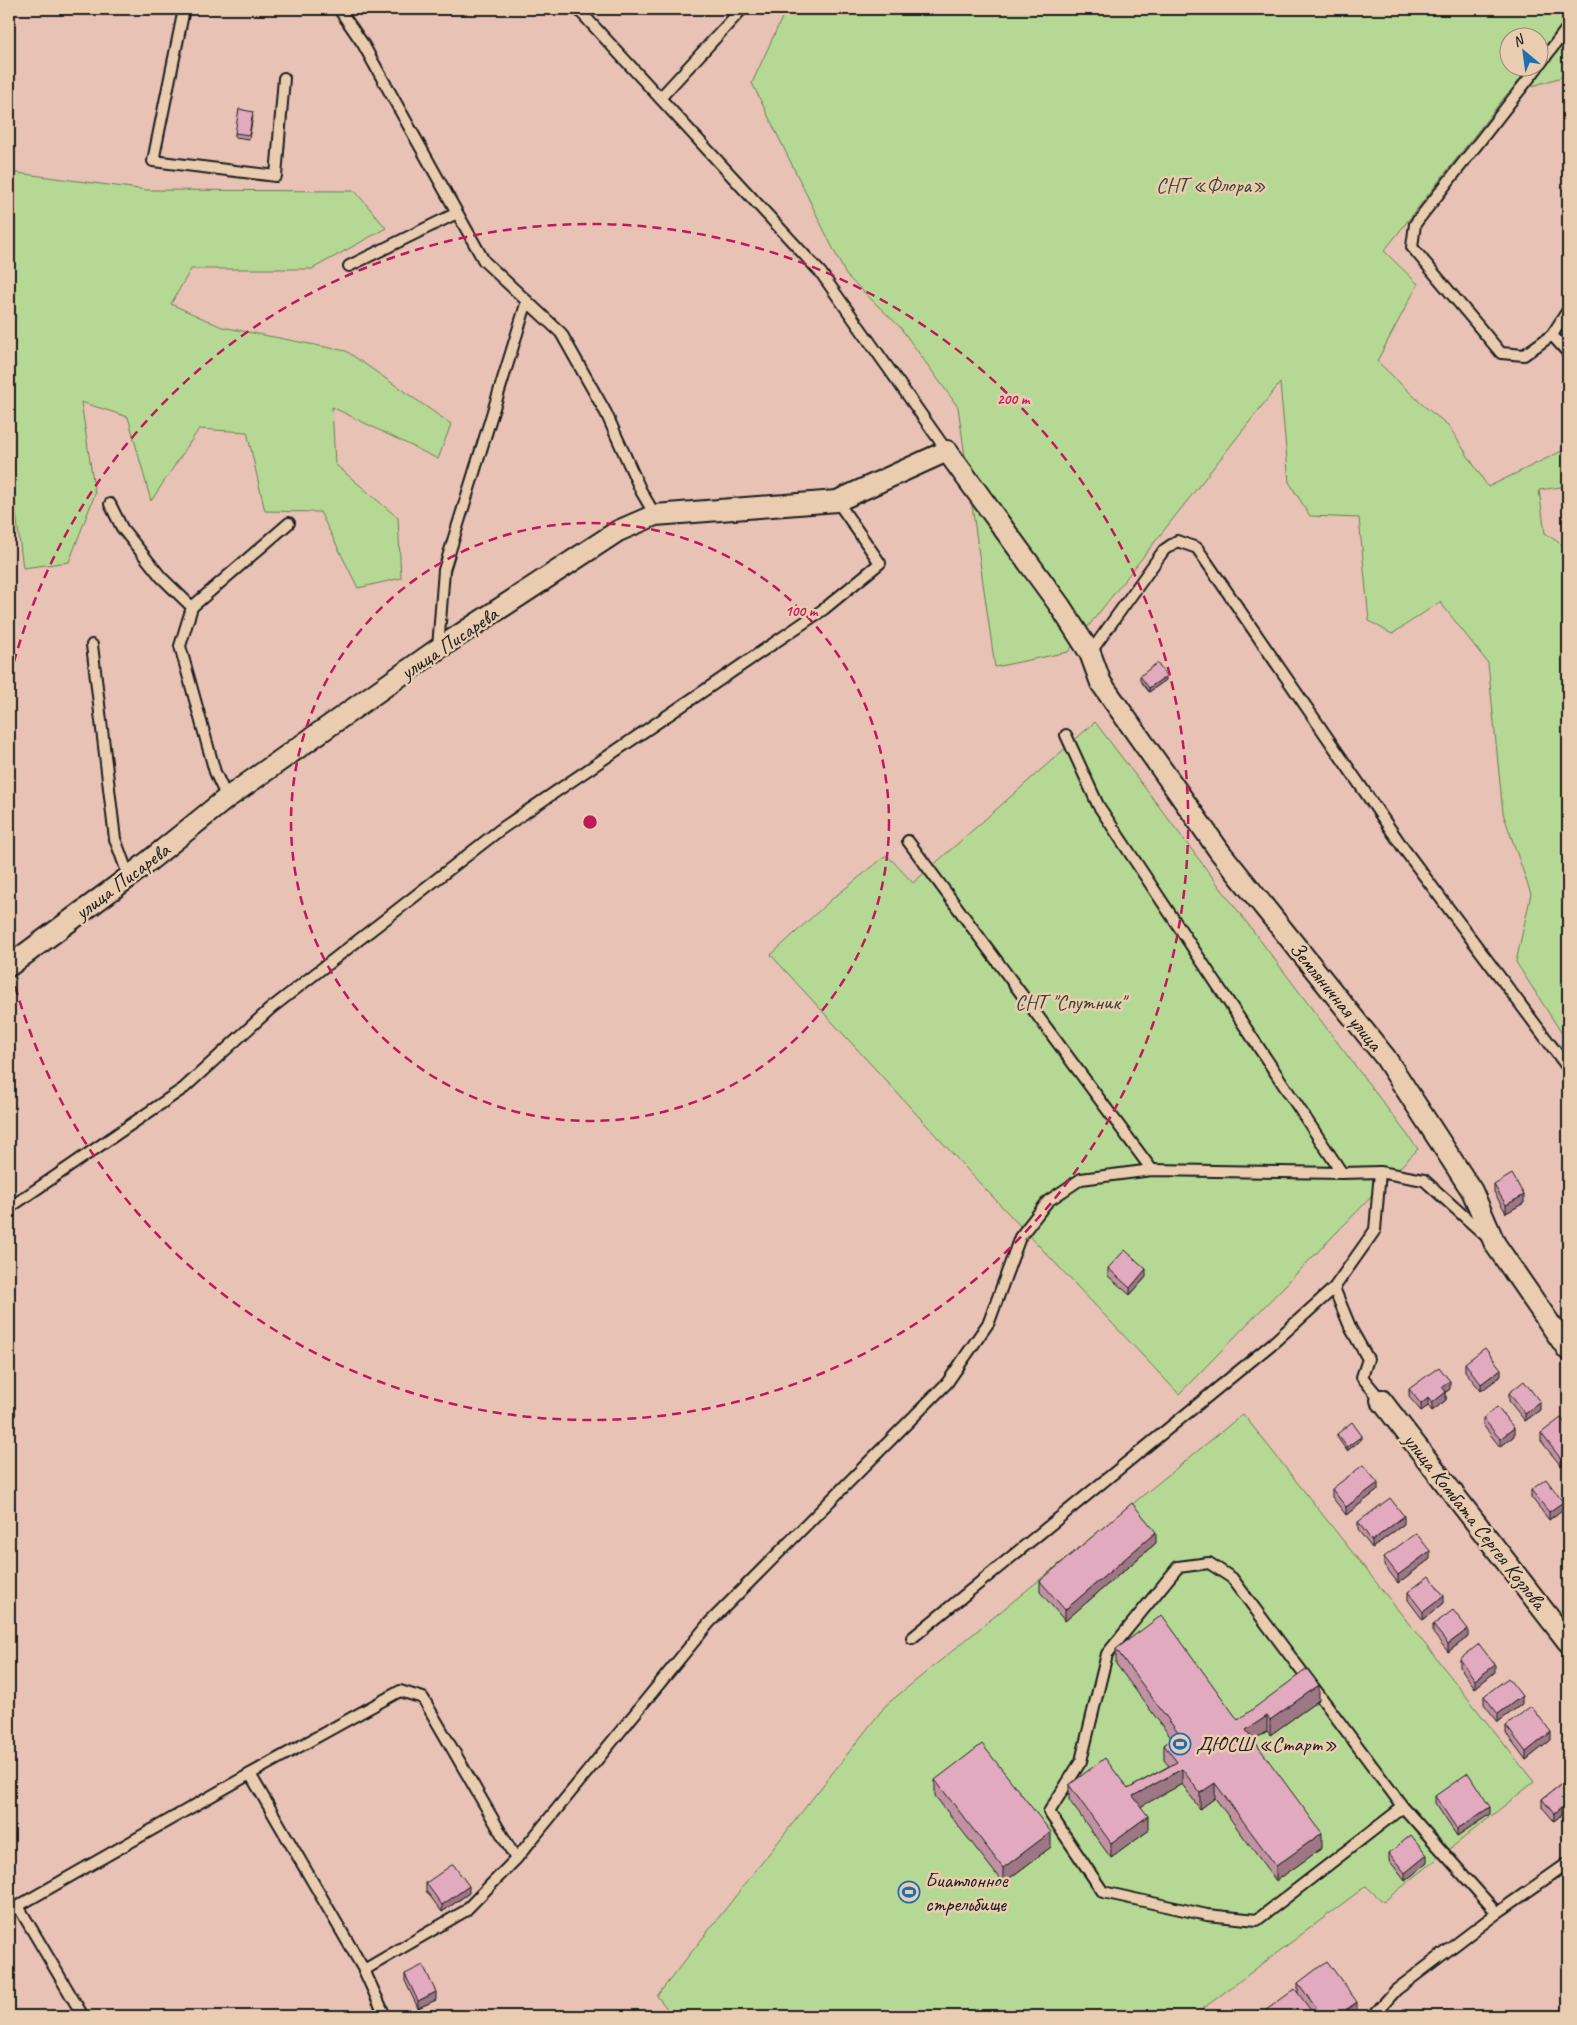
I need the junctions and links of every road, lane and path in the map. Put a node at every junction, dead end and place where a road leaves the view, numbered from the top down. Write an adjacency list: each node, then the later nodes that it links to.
1 (184, 9): 7 (lane)
2 (339, 9): 10 (lane)
3 (578, 9): 9 (lane)
4 (742, 9): 9 (lane)
5 (1568, 27): 6 (lane)
6 (1550, 51)
7 (284, 78)
8 (1529, 78): 14 (lane)
9 (661, 97): 16 (lane)
10 (457, 213): 11 (lane); 12 (lane)
11 (350, 266)
12 (527, 301): 19 (lane); 23 (lane)
13 (1568, 310): 14 (lane)
14 (1552, 335): 15 (lane)
15 (1568, 353)
16 (947, 451): 17 (street, улица Писарева); 24 (street, Земляничная улица)
17 (837, 501): 19 (street, улица Писарева); 34 (lane)
18 (110, 504): 21 (lane)
19 (655, 515): 23 (street, улица Писарева)
20 (289, 523): 21 (lane)
21 (192, 607): 26 (lane)
22 (92, 644): 28 (lane)
23 (438, 649): 26 (street, улица Писарева)
24 (1090, 653): 30 (lane); 35 (street, Земляничная улица)
25 (1066, 735): 33 (lane)
26 (227, 798): 28 (street, улица Писарева)
27 (908, 841): 31 (lane)
28 (129, 877): 29 (street, улица Писарева)
29 (10, 962)
30 (1568, 1068)
31 (1152, 1170): 33 (lane); 43 (lane)
32 (1380, 1172): 33 (lane); 35 (lane); 36 (lane)
33 (1342, 1173)
34 (9, 1208)
35 (1495, 1244): 37 (street, Земляничная улица)
36 (1334, 1288): 38 (lane); 39 (lane)
37 (1568, 1350)
38 (1381, 1400): 40 (street, улица Комбата Сергея Козлова)
39 (912, 1638)
40 (1568, 1642)
41 (250, 1774): 43 (lane); 45 (lane); 48 (lane)
42 (1402, 1807): 42 (lane); 47 (lane)
43 (516, 1859): 48 (lane)
44 (1568, 1862): 47 (lane)
45 (18, 1906): 46 (lane); 49 (lane)
46 (9, 1911)
47 (1497, 1913): 51 (lane)
48 (364, 1970): 50 (lane)
49 (83, 2016)
50 (385, 2016)
51 (1373, 2016)

